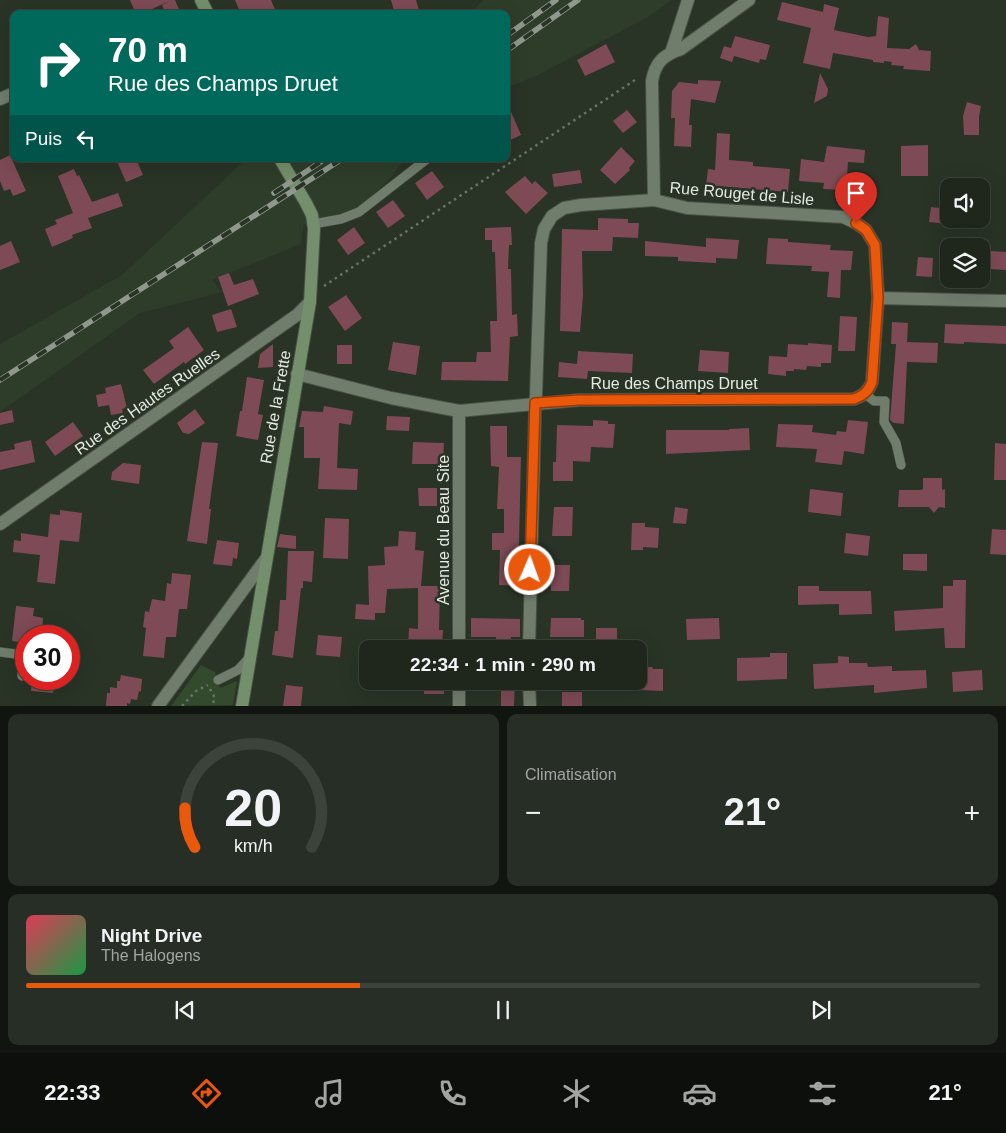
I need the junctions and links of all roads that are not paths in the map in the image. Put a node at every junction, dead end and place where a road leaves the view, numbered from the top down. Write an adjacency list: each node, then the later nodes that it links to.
1 (688, 0): 3 (street)
2 (749, 0): 3 (street)
3 (671, 53): 6 (street)
4 (282, 162): 7 (street, Rue de la Frette)
5 (424, 162): 7 (lane)
6 (654, 200): 8 (street, Rue Rouget de Lisle); 13 (street, Rue Rouget de Lisle)
7 (313, 224): 10 (street, Rue de la Frette)
8 (878, 298): 9 (street); 12 (street)
9 (1006, 301)
10 (310, 302): 11 (street, Rue de la Frette); 16 (street, Rue des Hautes Ruelles)
11 (297, 374): 14 (street, Rue des Champs Druet); 17 (street, Rue de la Frette)
12 (865, 394): 13 (street, Rue des Champs Druet); 15 (lane)
13 (535, 403): 14 (street, Rue des Champs Druet); 19 (street, Rue Rouget de Lisle)
14 (459, 411): 18 (street, Avenue du Beau Site)
15 (901, 465)
16 (0, 524)
17 (265, 560): 22 (street, Rue de la Frette); 26 (street)
18 (459, 640)
19 (529, 640)
20 (0, 652): 21 (lane)
21 (15, 654)
22 (248, 663): 23 (lane); 27 (street, Rue de la Frette)
23 (218, 680)
24 (459, 690): 28 (street)
25 (529, 690): 29 (street)
26 (158, 706)
27 (242, 706)
28 (459, 706)
29 (530, 706)

